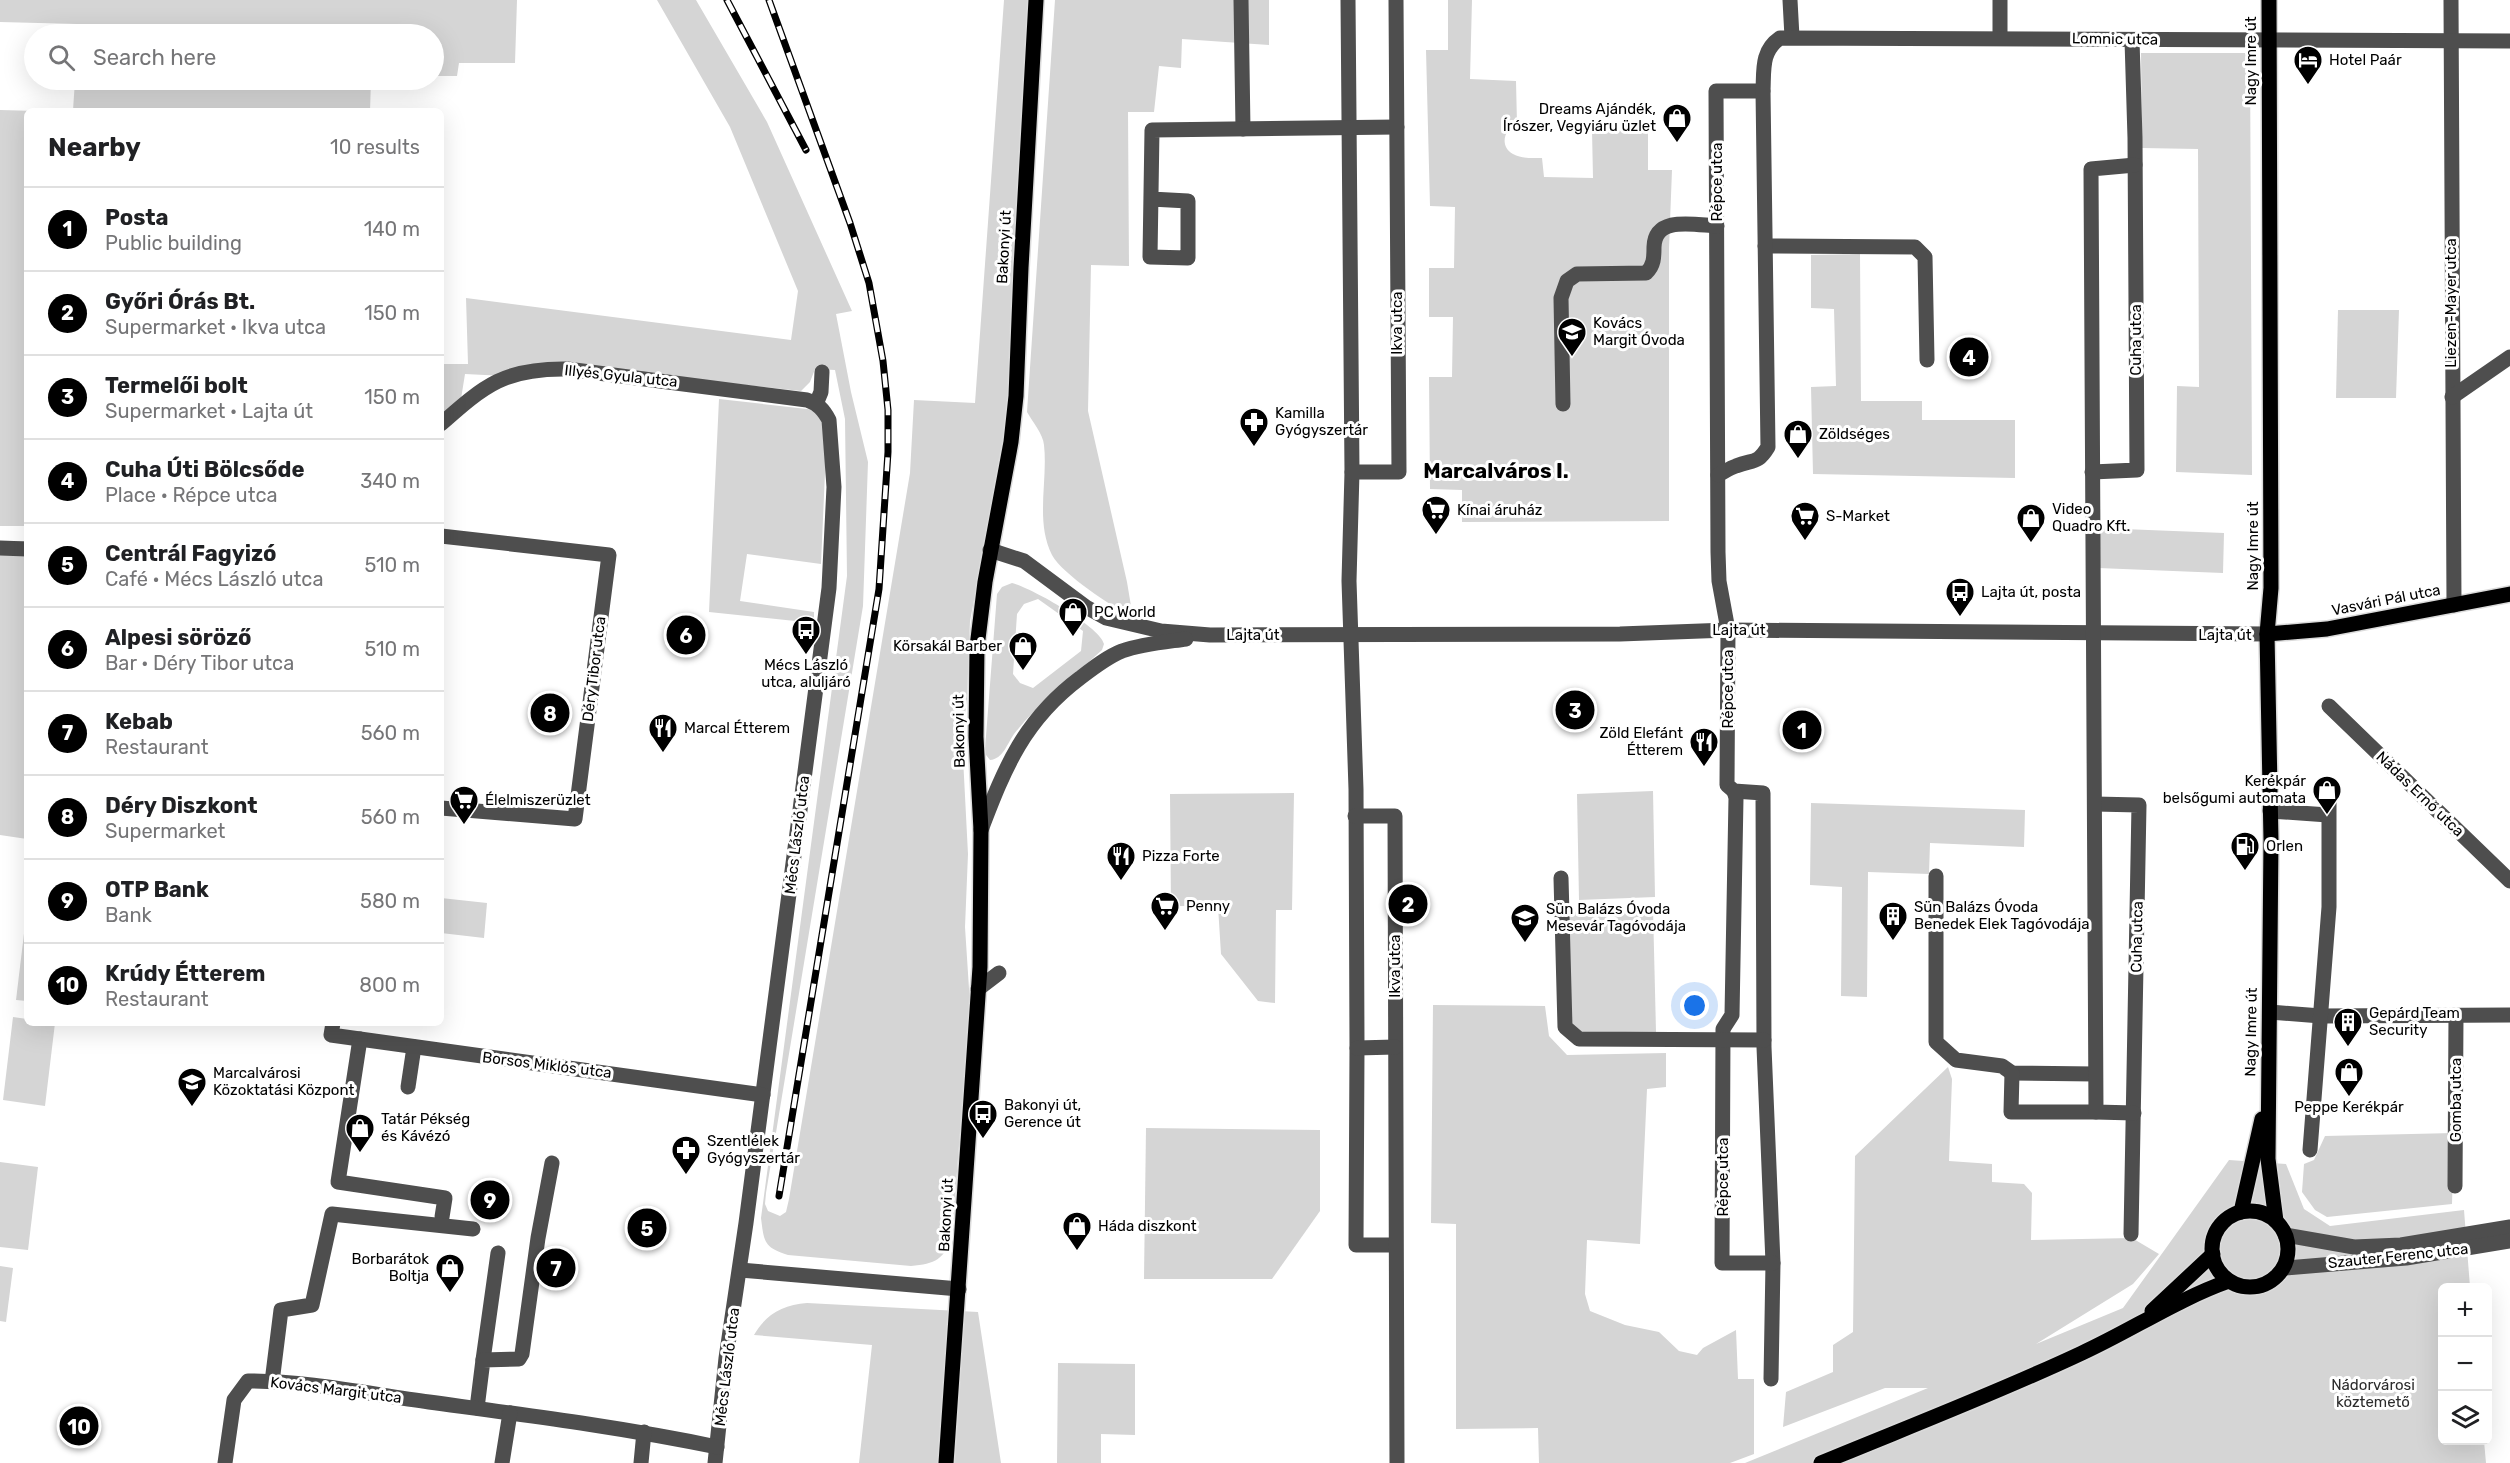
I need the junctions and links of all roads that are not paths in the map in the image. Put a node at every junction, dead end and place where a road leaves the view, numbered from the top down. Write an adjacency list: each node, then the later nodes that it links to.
1 (1036, 0): 36 (main road, Bakonyi út)
2 (1242, 0): 18 (street)
3 (1348, 0): 16 (street)
4 (1396, 0): 17 (street, Ikva utca)
5 (1790, 0): 9 (street)
6 (2000, 0): 10 (street)
7 (2269, 0): 12 (main road, Nagy Imre út)
8 (2451, 0): 13 (street, Liezen-Mayer utca)
9 (1792, 37): 10 (street, Lomnic utca); 15 (street, Lomnic utca)
10 (2000, 38): 11 (street, Lomnic utca)
11 (2132, 40): 12 (street, Lomnic utca); 19 (street, Cuha utca)
12 (2269, 40): 13 (street, Lomnic utca); 42 (main road, Nagy Imre út)
13 (2451, 41): 14 (street, Lomnic utca); 26 (street, Liezen-Mayer utca)
14 (2510, 41)
15 (1763, 91): 21 (street, Répce utca); 22 (street)
16 (1349, 127): 17 (street); 18 (street); 30 (street)
17 (1397, 128): 30 (street, Ikva utca)
18 (1243, 129): 20 (street)
19 (2135, 165): 31 (street); 31 (street, Cuha utca)
20 (1151, 199): 20 (street)
21 (1717, 226): 28 (street); 32 (street, Répce utca)
22 (1766, 246): 24 (street); 32 (street)
23 (2510, 357): 26 (street)
24 (1927, 360)
25 (822, 372): 27 (street)
26 (2452, 397): 38 (street, Liezen-Mayer utca)
27 (816, 404): 29 (street, Illyés Gyula utca); 71 (street, Mécs László utca)
28 (1563, 404)
29 (444, 422)
30 (1352, 472): 41 (street)
31 (2092, 472): 40 (street)
32 (1718, 475): 39 (street, Répce utca)
33 (444, 536): 48 (street, Déry Tibor utca)
34 (0, 549): 35 (street)
35 (24, 549)
36 (990, 550): 43 (street, Lajta út); 52 (main road, Bakonyi út)
37 (2510, 594): 38 (main road, Vasvári Pál utca)
38 (2454, 605): 42 (main road, Vasvári Pál utca)
39 (1728, 630): 40 (street, Lajta út); 41 (street, Lajta út); 46 (street, Répce utca)
40 (2094, 631): 42 (street, Lajta út); 47 (street)
41 (1351, 634): 43 (street, Lajta út); 51 (street)
42 (2268, 634): 49 (main road, Nagy Imre út)
43 (1210, 635): 52 (street, Lajta út)
44 (2330, 706): 55 (street, Nádas Ernő utca)
45 (2329, 788): 50 (street)
46 (1734, 791): 62 (street, Répce utca); 63 (street)
47 (2095, 804): 68 (street); 73 (street, Cuha utca)
48 (444, 808)
49 (2270, 812): 50 (street); 56 (main road, Nagy Imre út)
50 (2328, 815): 59 (street)
51 (1355, 816): 65 (street, Ikva utca); 66 (street)
52 (981, 830): 92 (main road, Bakonyi út)
53 (1936, 876): 67 (street)
54 (1562, 878): 62 (street)
55 (2510, 881)
56 (2270, 1012): 59 (street); 70 (main road, Nagy Imre út)
57 (2456, 1015): 58 (street); 59 (street); 76 (street, Gomba utca)
58 (2510, 1015)
59 (2321, 1016): 74 (street)
60 (332, 1029): 61 (street, Borsos Miklós utca)
61 (360, 1039): 64 (street, Borsos Miklós utca); 78 (street)
62 (1723, 1040): 63 (street); 88 (street, Répce utca)
63 (1764, 1040): 88 (street)
64 (414, 1047): 69 (street); 71 (street, Borsos Miklós utca)
65 (1395, 1047): 66 (street); 85 (street, Ikva utca)
66 (1357, 1048): 85 (street)
67 (2012, 1073): 68 (street); 72 (street)
68 (2096, 1074): 72 (street)
69 (408, 1087)
70 (2268, 1093): 77 (main road, Nagy Imre út); 79 (main road, Nagy Imre út)
71 (763, 1095): 90 (street, Mécs László utca)
72 (2096, 1112): 73 (street)
73 (2134, 1113): 82 (street, Cuha utca)
74 (2310, 1150)
75 (552, 1163): 94 (street)
76 (2456, 1186)
77 (2241, 1212): 79 (main road); 87 (main road)
78 (442, 1217)
79 (2276, 1221): 83 (main road)
80 (2510, 1227): 83 (street, Szauter Ferenc utca)
81 (473, 1229): 96 (street)
82 (2131, 1234)
83 (2285, 1236): 89 (main road)
84 (2510, 1241): 89 (street, Szauter Ferenc utca)
85 (1394, 1245): 106 (street, Ikva utca)
86 (498, 1253): 94 (street)
87 (2213, 1254): 91 (main road); 93 (main road)
88 (1773, 1263): 95 (street)
89 (2285, 1268): 91 (main road)
90 (740, 1270): 92 (street); 100 (street, Mécs László utca)
91 (2229, 1281): 93 (main road)
92 (959, 1289): 105 (main road, Bakonyi út)
93 (2138, 1324): 107 (main road)
94 (483, 1360): 97 (street)
95 (1771, 1379)
96 (272, 1382): 97 (street, Kovács Margit utca); 101 (street, Kovács Margit utca)
97 (477, 1408): 98 (street, Kovács Margit utca)
98 (510, 1413): 99 (street, Kovács Margit utca); 102 (street)
99 (644, 1432): 100 (street, Kovács Margit utca); 103 (street)
100 (717, 1447): 104 (street, Mécs László utca)
101 (225, 1463)
102 (502, 1463)
103 (641, 1463)
104 (715, 1463)
105 (946, 1463)
106 (1397, 1463)
107 (1821, 1463)

